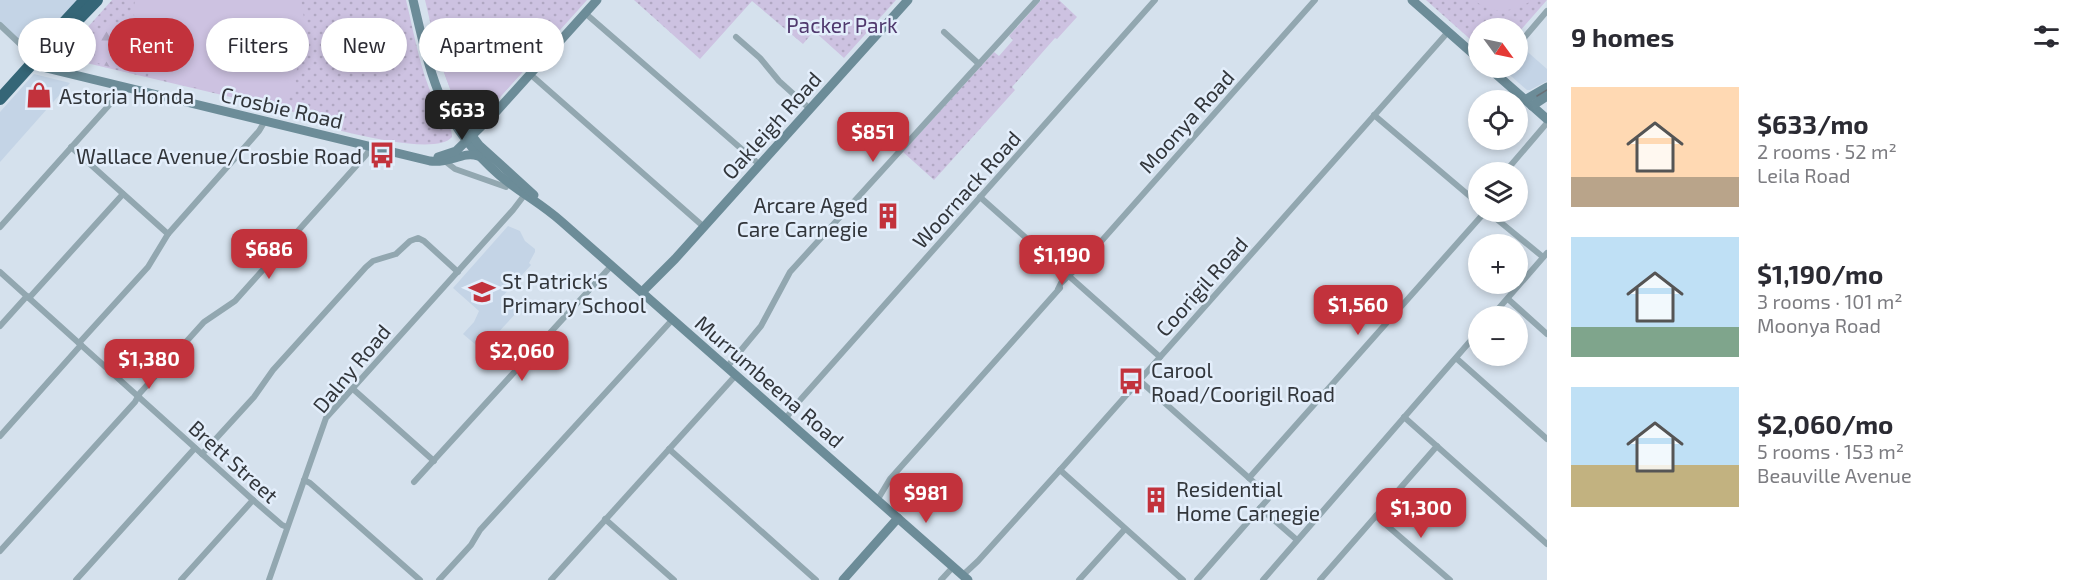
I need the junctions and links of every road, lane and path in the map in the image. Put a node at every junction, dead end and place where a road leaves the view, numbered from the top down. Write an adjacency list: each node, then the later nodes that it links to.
1 (85, 0): 13 (highway)
2 (97, 0): 14 (highway)
3 (413, 0): 37 (street, Murrumbeena Road)
4 (419, 0): 38 (street, Murrumbeena Road)
5 (597, 0): 12 (street)
6 (908, 0): 33 (street, Oakleigh Road)
7 (1037, 0): 22 (street)
8 (1155, 0): 49 (street, Woornack Road)
9 (1315, 0): 59 (street, Moonya Road)
10 (1412, 0): 17 (street)
11 (1547, 11): 18 (street)
12 (585, 13): 25 (street); 44 (street)
13 (69, 18)
14 (80, 18)
15 (0, 25): 20 (street)
16 (944, 32): 22 (street)
17 (1448, 32): 21 (street); 34 (street, Coorigil Road)
18 (1528, 33)
19 (736, 37): 33 (street)
20 (18, 42)
21 (1468, 49)
22 (980, 64): 71 (street)
23 (24, 72): 31 (highway)
24 (59, 72): 27 (street, Crosbie Road)
25 (530, 74): 38 (street); 53 (street)
26 (1503, 78): 29 (street)
27 (123, 87): 35 (street, Crosbie Road); 39 (street)
28 (1547, 87): 32 (street)
29 (1515, 90)
30 (1547, 96): 32 (street)
31 (0, 99)
32 (1528, 103): 36 (street)
33 (810, 109): 44 (street, Oakleigh Road)
34 (1374, 115): 48 (street); 69 (street, Coorigil Road)
35 (265, 121): 40 (street, Crosbie Road); 54 (street)
36 (1547, 121): 43 (street)
37 (460, 132): 38 (street, Murrumbeena Road); 42 (street)
38 (470, 140): 41 (street, Murrumbeena Road); 42 (street); 46 (street, Murrumbeena Road)
39 (71, 147): 47 (street); 52 (street)
40 (370, 147): 42 (street, Crosbie Road); 75 (street)
41 (478, 156): 42 (street, Crosbie Road); 46 (street, Murrumbeena Road)
42 (445, 159): 45 (street)
43 (1513, 162)
44 (760, 165): 53 (street, Oakleigh Road)
45 (506, 187)
46 (529, 193): 56 (street, Murrumbeena Road); 58 (street, Dalny Road)
47 (123, 194): 54 (street); 61 (street)
48 (1468, 194)
49 (980, 197): 59 (street); 76 (street, Woornack Road)
50 (1477, 222): 86 (street)
51 (1500, 222): 55 (street)
52 (0, 227)
53 (704, 227): 60 (street, Oakleigh Road)
54 (168, 234): 67 (street)
55 (1545, 255): 62 (street)
56 (612, 265): 60 (street, Murrumbeena Road); 84 (street)
57 (0, 272): 61 (street, Brett Street)
58 (458, 272): 74 (street, Dalny Road); 83 (street)
59 (1070, 277): 69 (street); 89 (street, Moonya Road)
60 (644, 294): 64 (street, Murrumbeena Road)
61 (28, 297): 65 (street); 67 (street, Brett Street)
62 (1508, 299): 63 (street); 66 (street)
63 (1501, 306)
64 (672, 319): 71 (street, Murrumbeena Road); 107 (street)
65 (0, 326)
66 (1547, 334)
67 (80, 344): 75 (street, Brett Street); 78 (street)
68 (1468, 344): 70 (street)
69 (1160, 357): 73 (street, Coorigil Road)
70 (1456, 358): 77 (street); 79 (street)
71 (725, 365): 72 (street, Murrumbeena Road)
72 (736, 375): 76 (street, Murrumbeena Road); 82 (street)
73 (1139, 380): 85 (street, Coorigil Road); 86 (street)
74 (353, 389): 84 (street); 87 (street, Dalny Road)
75 (138, 397): 81 (street, Brett Street); 99 (street)
76 (784, 417): 89 (street, Murrumbeena Road)
77 (1404, 417): 80 (street); 97 (street)
78 (0, 436)
79 (1547, 439)
80 (1437, 446): 92 (street); 98 (street)
81 (195, 448): 83 (street, Brett Street); 103 (street)
82 (669, 449): 94 (street); 110 (street)
83 (202, 454): 90 (street, Brett Street)
84 (434, 461): 88 (street)
85 (1060, 470): 96 (street); 102 (street, Coorigil Road)
86 (1249, 478): 91 (street)
87 (304, 480): 95 (street, Dalny Road); 106 (street)
88 (414, 482)
89 (875, 497): 93 (street, Murrumbeena Road)
90 (253, 500): 95 (street, Brett Street); 104 (street)
91 (1260, 508): 97 (street); 115 (street)
92 (1376, 516): 118 (street); 119 (street)
93 (898, 518): 100 (street, Murrumbeena Road); 111 (street)
94 (606, 519): 108 (street); 109 (street)
95 (287, 527): 105 (street, Dalny Road)
96 (1125, 529): 113 (street); 114 (street)
97 (1297, 540): 101 (street)
98 (1547, 544)
99 (0, 551)
100 (953, 567): 102 (street, Murrumbeena Road); 112 (street)
101 (1268, 574): 116 (street); 117 (street)
102 (966, 578)
103 (76, 580)
104 (181, 580)
105 (269, 580)
106 (420, 580)
107 (439, 580)
108 (551, 580)
109 (675, 580)
110 (816, 580)
111 (843, 580)
112 (941, 580)
113 (1079, 580)
114 (1183, 580)
115 (1197, 580)
116 (1263, 580)
117 (1275, 580)
118 (1320, 580)
119 (1450, 580)

